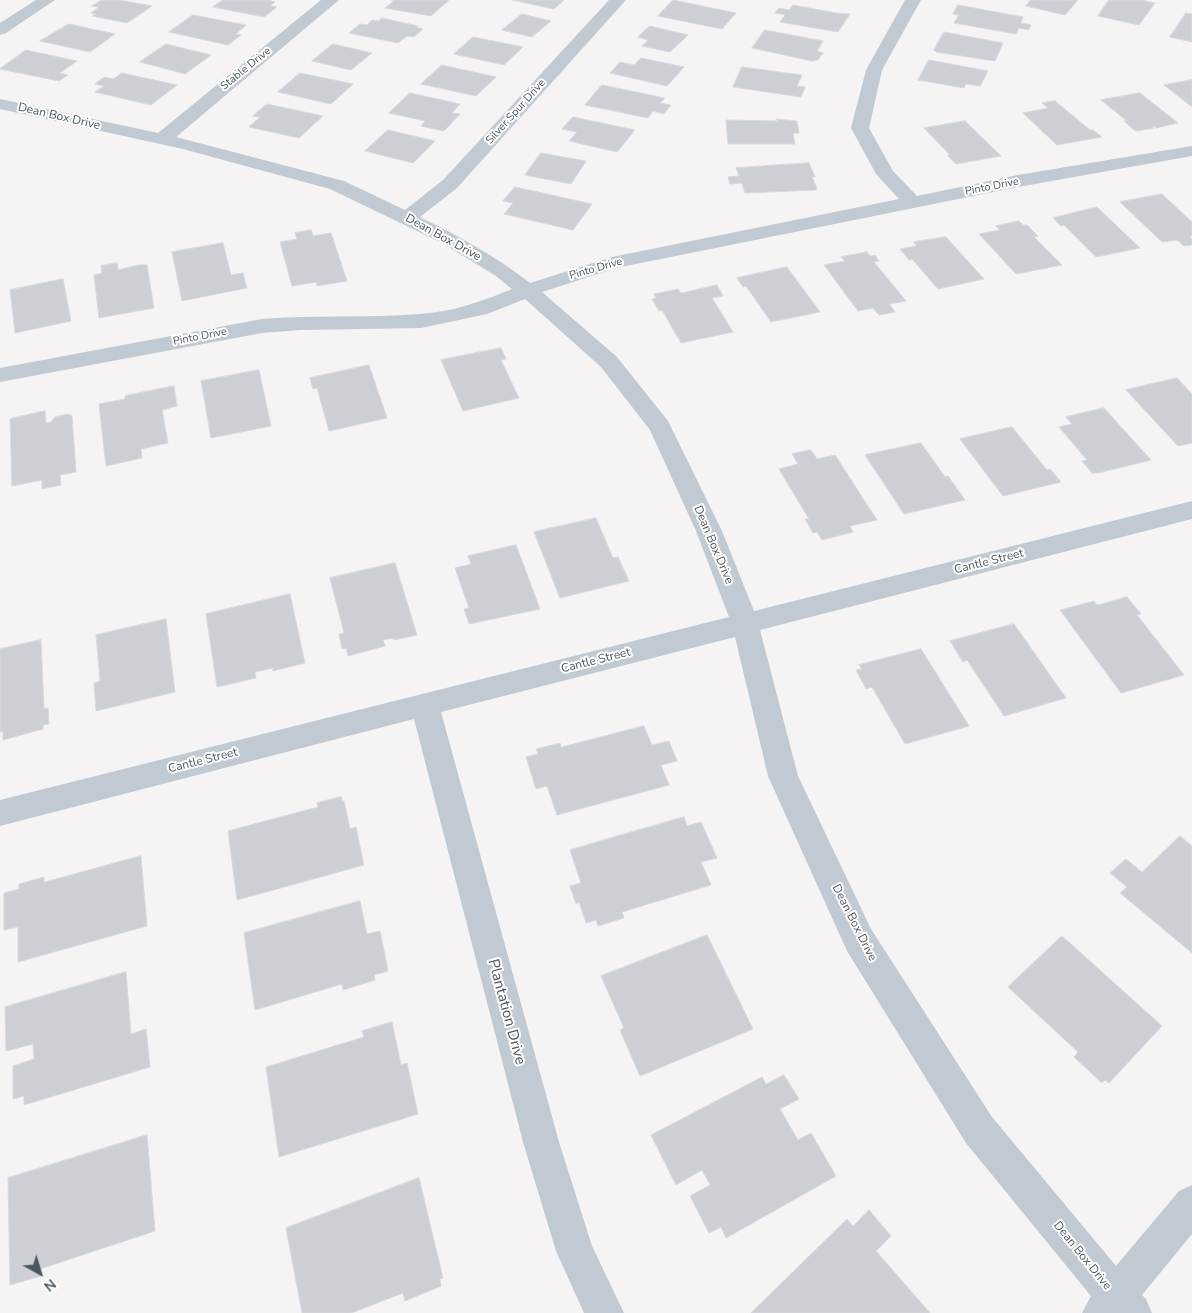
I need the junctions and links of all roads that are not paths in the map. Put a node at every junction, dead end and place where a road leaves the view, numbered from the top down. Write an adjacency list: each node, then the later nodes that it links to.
1 (47, 0): 5 (street)
2 (331, 0): 7 (street, Stable Drive)
3 (618, 0): 11 (street, Silver Spur Drive)
4 (913, 0): 10 (street)
5 (0, 30)
6 (0, 104): 7 (street, Dean Box Drive)
7 (162, 139): 11 (street, Dean Box Drive)
8 (1183, 152): 9 (street); 10 (street, Pinto Drive)
9 (1192, 169)
10 (913, 202): 12 (street, Pinto Drive)
11 (407, 218): 12 (street, Dean Box Drive)
12 (528, 292): 13 (street, Pinto Drive); 15 (street, Dean Box Drive)
13 (0, 375)
14 (1192, 510): 15 (street, Cantle Street)
15 (745, 623): 16 (street, Cantle Street); 19 (street, Dean Box Drive)
16 (425, 705): 17 (street, Cantle Street); 20 (street, Plantation Drive)
17 (0, 812)
18 (1192, 1204): 19 (street)
19 (1117, 1308)
20 (604, 1313)

